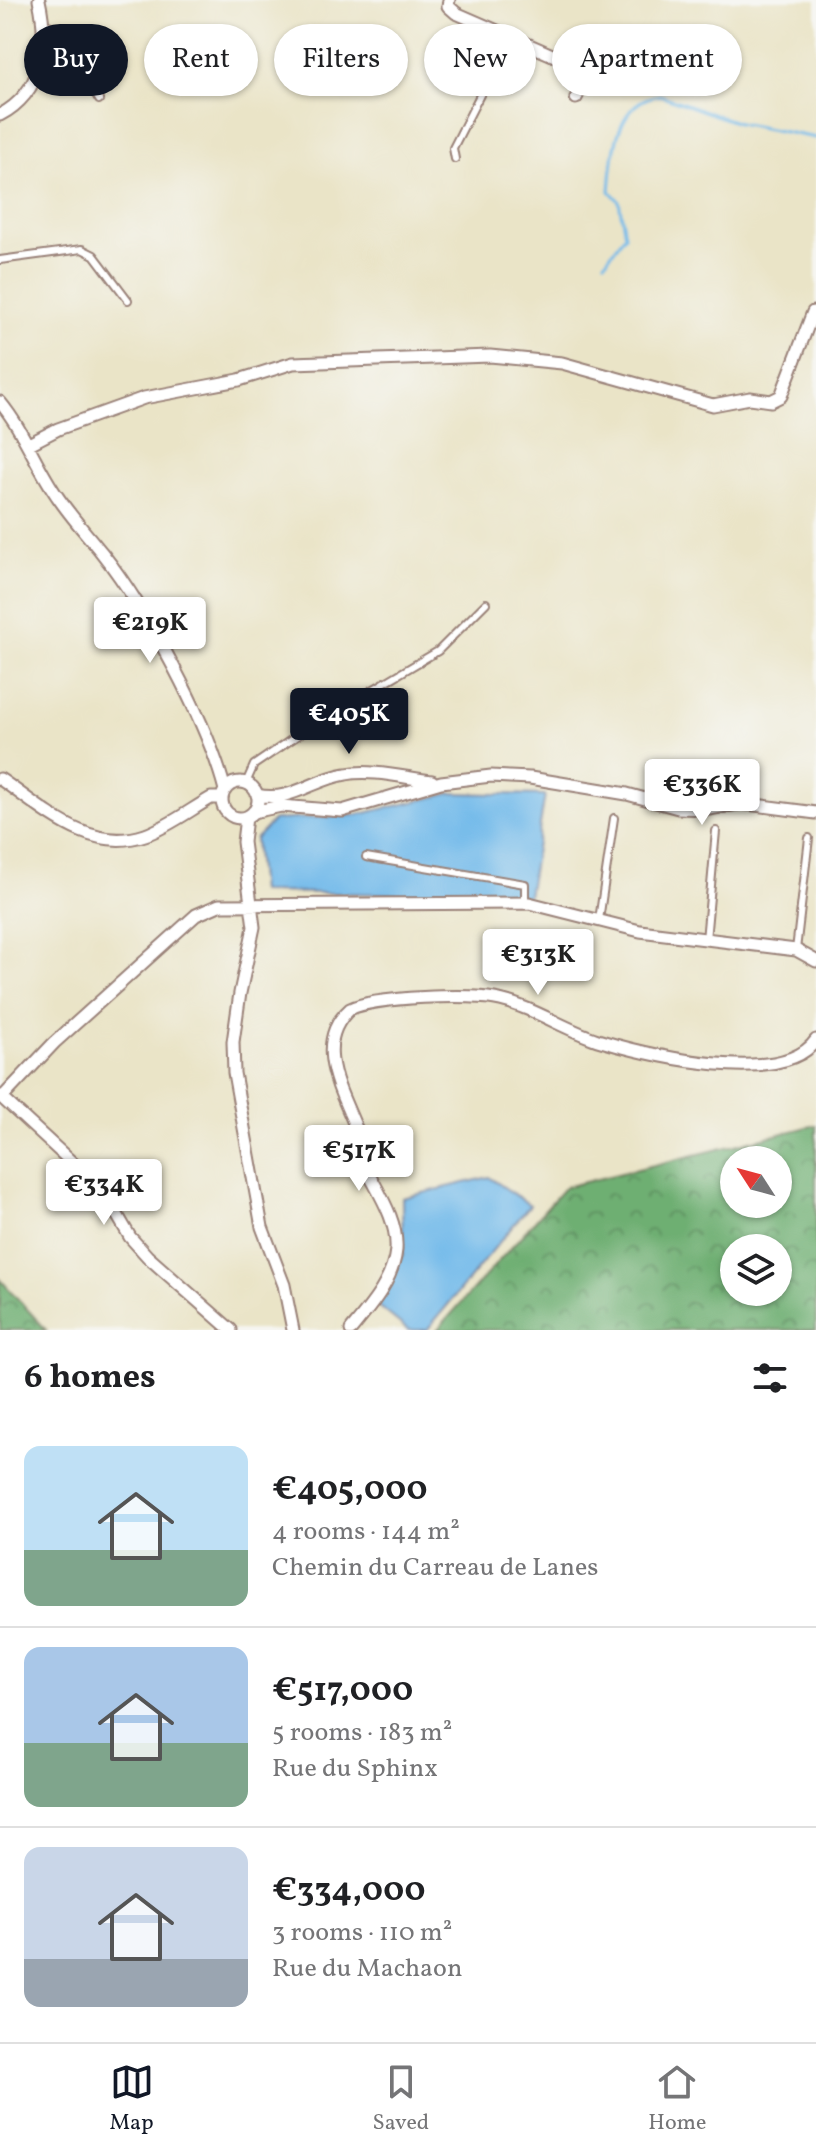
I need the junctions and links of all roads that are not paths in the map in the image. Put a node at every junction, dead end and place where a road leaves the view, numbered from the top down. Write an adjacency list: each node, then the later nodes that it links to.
1 (39, 0): 3 (street)
2 (449, 0): 4 (street)
3 (44, 24)
4 (482, 24)
5 (536, 48): 9 (street)
6 (24, 96): 11 (street)
7 (97, 96): 10 (lane)
8 (479, 96): 12 (lane)
9 (576, 98)
10 (99, 100)
11 (0, 115)
12 (455, 159)
13 (0, 260): 14 (lane)
14 (128, 300)
15 (816, 313): 17 (street)
16 (0, 402): 17 (street)
17 (29, 444): 19 (street)
18 (486, 603): 22 (lane)
19 (219, 764): 22 (street); 24 (street)
20 (0, 779): 24 (street)
21 (441, 782): 23 (street); 25 (street); 26 (street)
22 (242, 783): 23 (street); 24 (street)
23 (257, 795): 26 (street)
24 (226, 804): 26 (street); 30 (street)
25 (816, 813)
26 (249, 814): 30 (street)
27 (614, 818): 34 (lane)
28 (716, 831): 35 (lane)
29 (809, 838): 36 (lane)
30 (243, 842): 33 (street)
31 (366, 857): 32 (lane)
32 (525, 903): 33 (street); 34 (street)
33 (252, 904): 39 (street); 41 (street)
34 (599, 920): 35 (street)
35 (706, 940): 36 (street)
36 (796, 950): 37 (street)
37 (816, 961)
38 (816, 1040): 42 (street)
39 (1, 1097): 40 (street)
40 (231, 1330)
41 (293, 1330)
42 (351, 1330)

